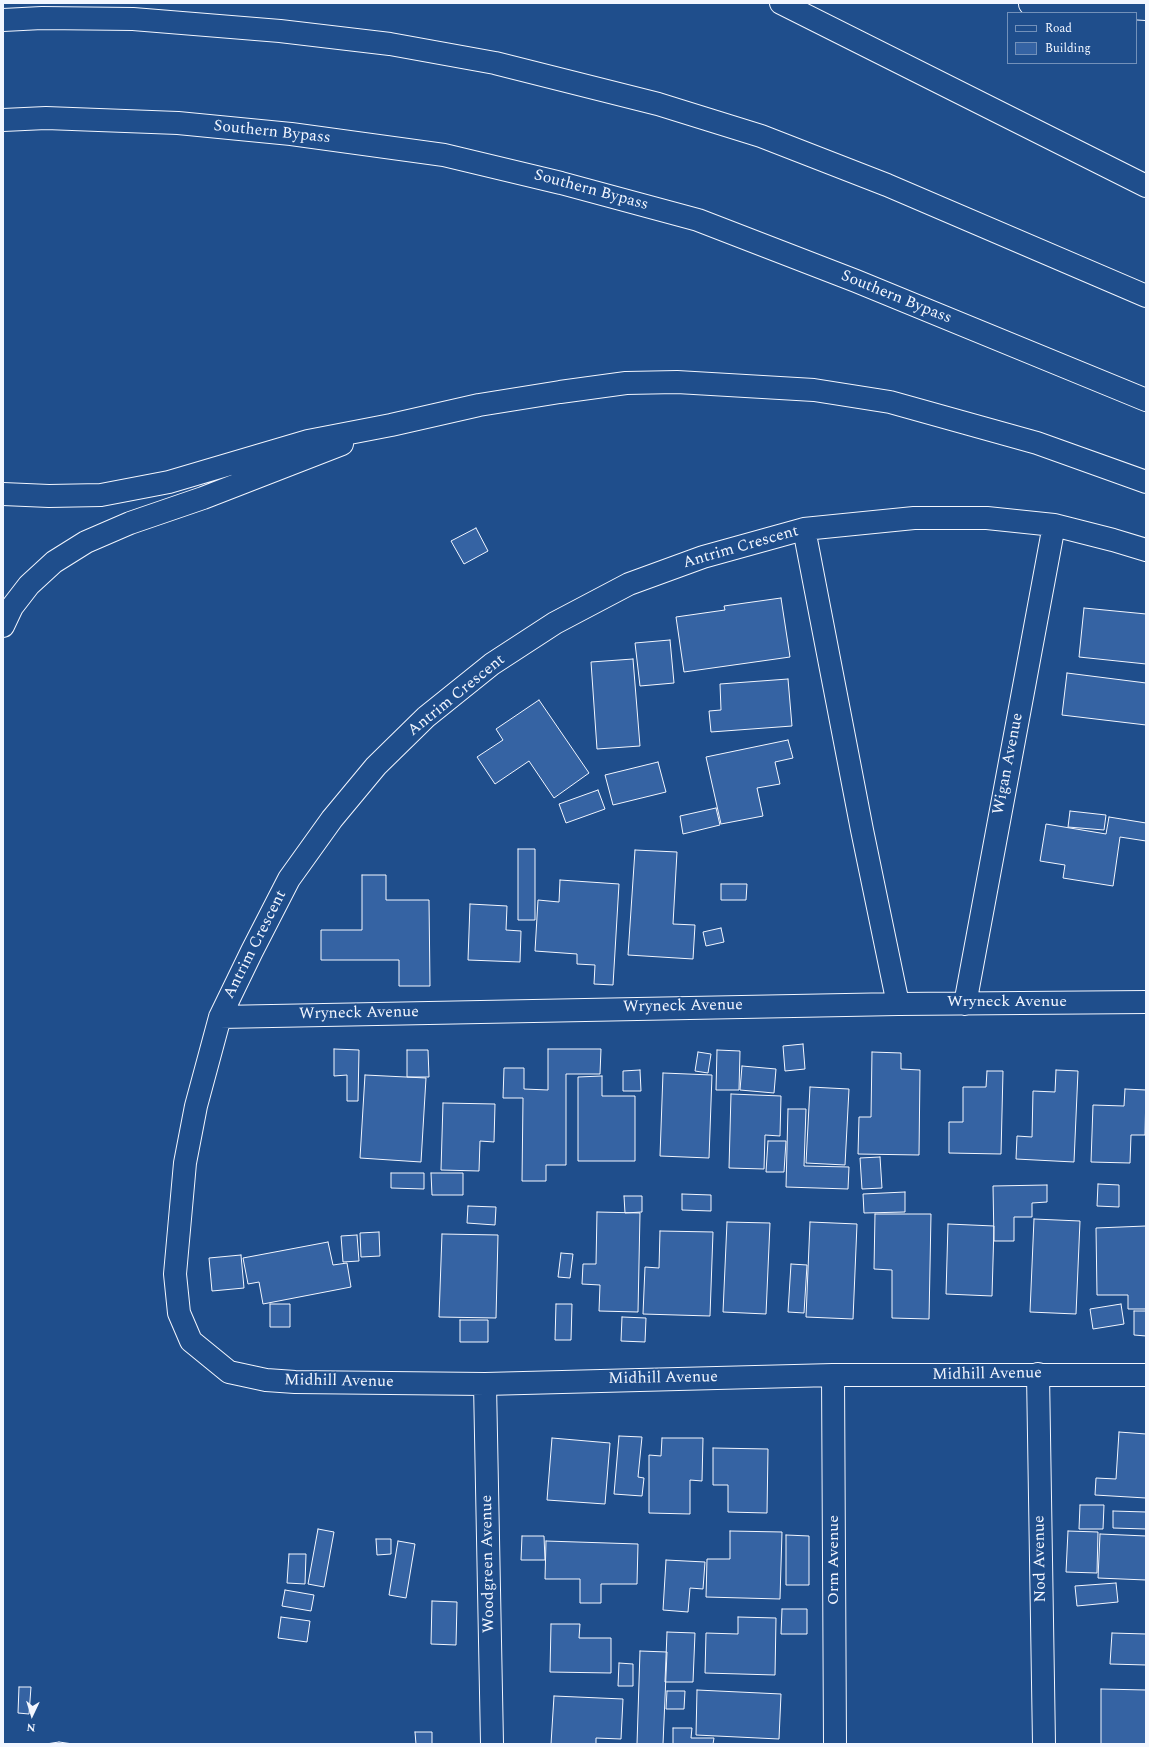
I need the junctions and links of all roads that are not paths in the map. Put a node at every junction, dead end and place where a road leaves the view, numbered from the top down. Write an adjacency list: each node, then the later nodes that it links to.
1 (781, 3): 7 (main road)
2 (1051, 3): 3 (main road); 4 (main road)
3 (1030, 4)
4 (1146, 9)
5 (3, 20): 8 (main road)
6 (3, 120): 9 (main road, Southern Bypass)
7 (1146, 186)
8 (1146, 296)
9 (1146, 400)
10 (391, 425): 11 (main road); 12 (main road); 16 (main road)
11 (1146, 482)
12 (3, 494)
13 (1054, 525): 14 (main road, Antrim Crescent); 15 (main road, Antrim Crescent); 19 (main road, Wigan Avenue)
14 (804, 529): 18 (main road); 20 (main road, Antrim Crescent)
15 (1146, 550)
16 (3, 626)
17 (1146, 1002): 19 (main road, Wryneck Avenue)
18 (898, 1004): 19 (main road, Wryneck Avenue); 20 (main road, Wryneck Avenue)
19 (965, 1004)
20 (220, 1017): 21 (main road, Antrim Crescent)
21 (191, 1341): 25 (main road, Midhill Avenue)
22 (1038, 1374): 23 (main road, Midhill Avenue); 24 (main road, Midhill Avenue); 28 (main road, Nod Avenue)
23 (833, 1375): 25 (main road, Midhill Avenue); 27 (main road, Orm Avenue)
24 (1146, 1375)
25 (485, 1384): 26 (main road, Woodgreen Avenue)
26 (492, 1744)
27 (835, 1744)
28 (1044, 1744)

